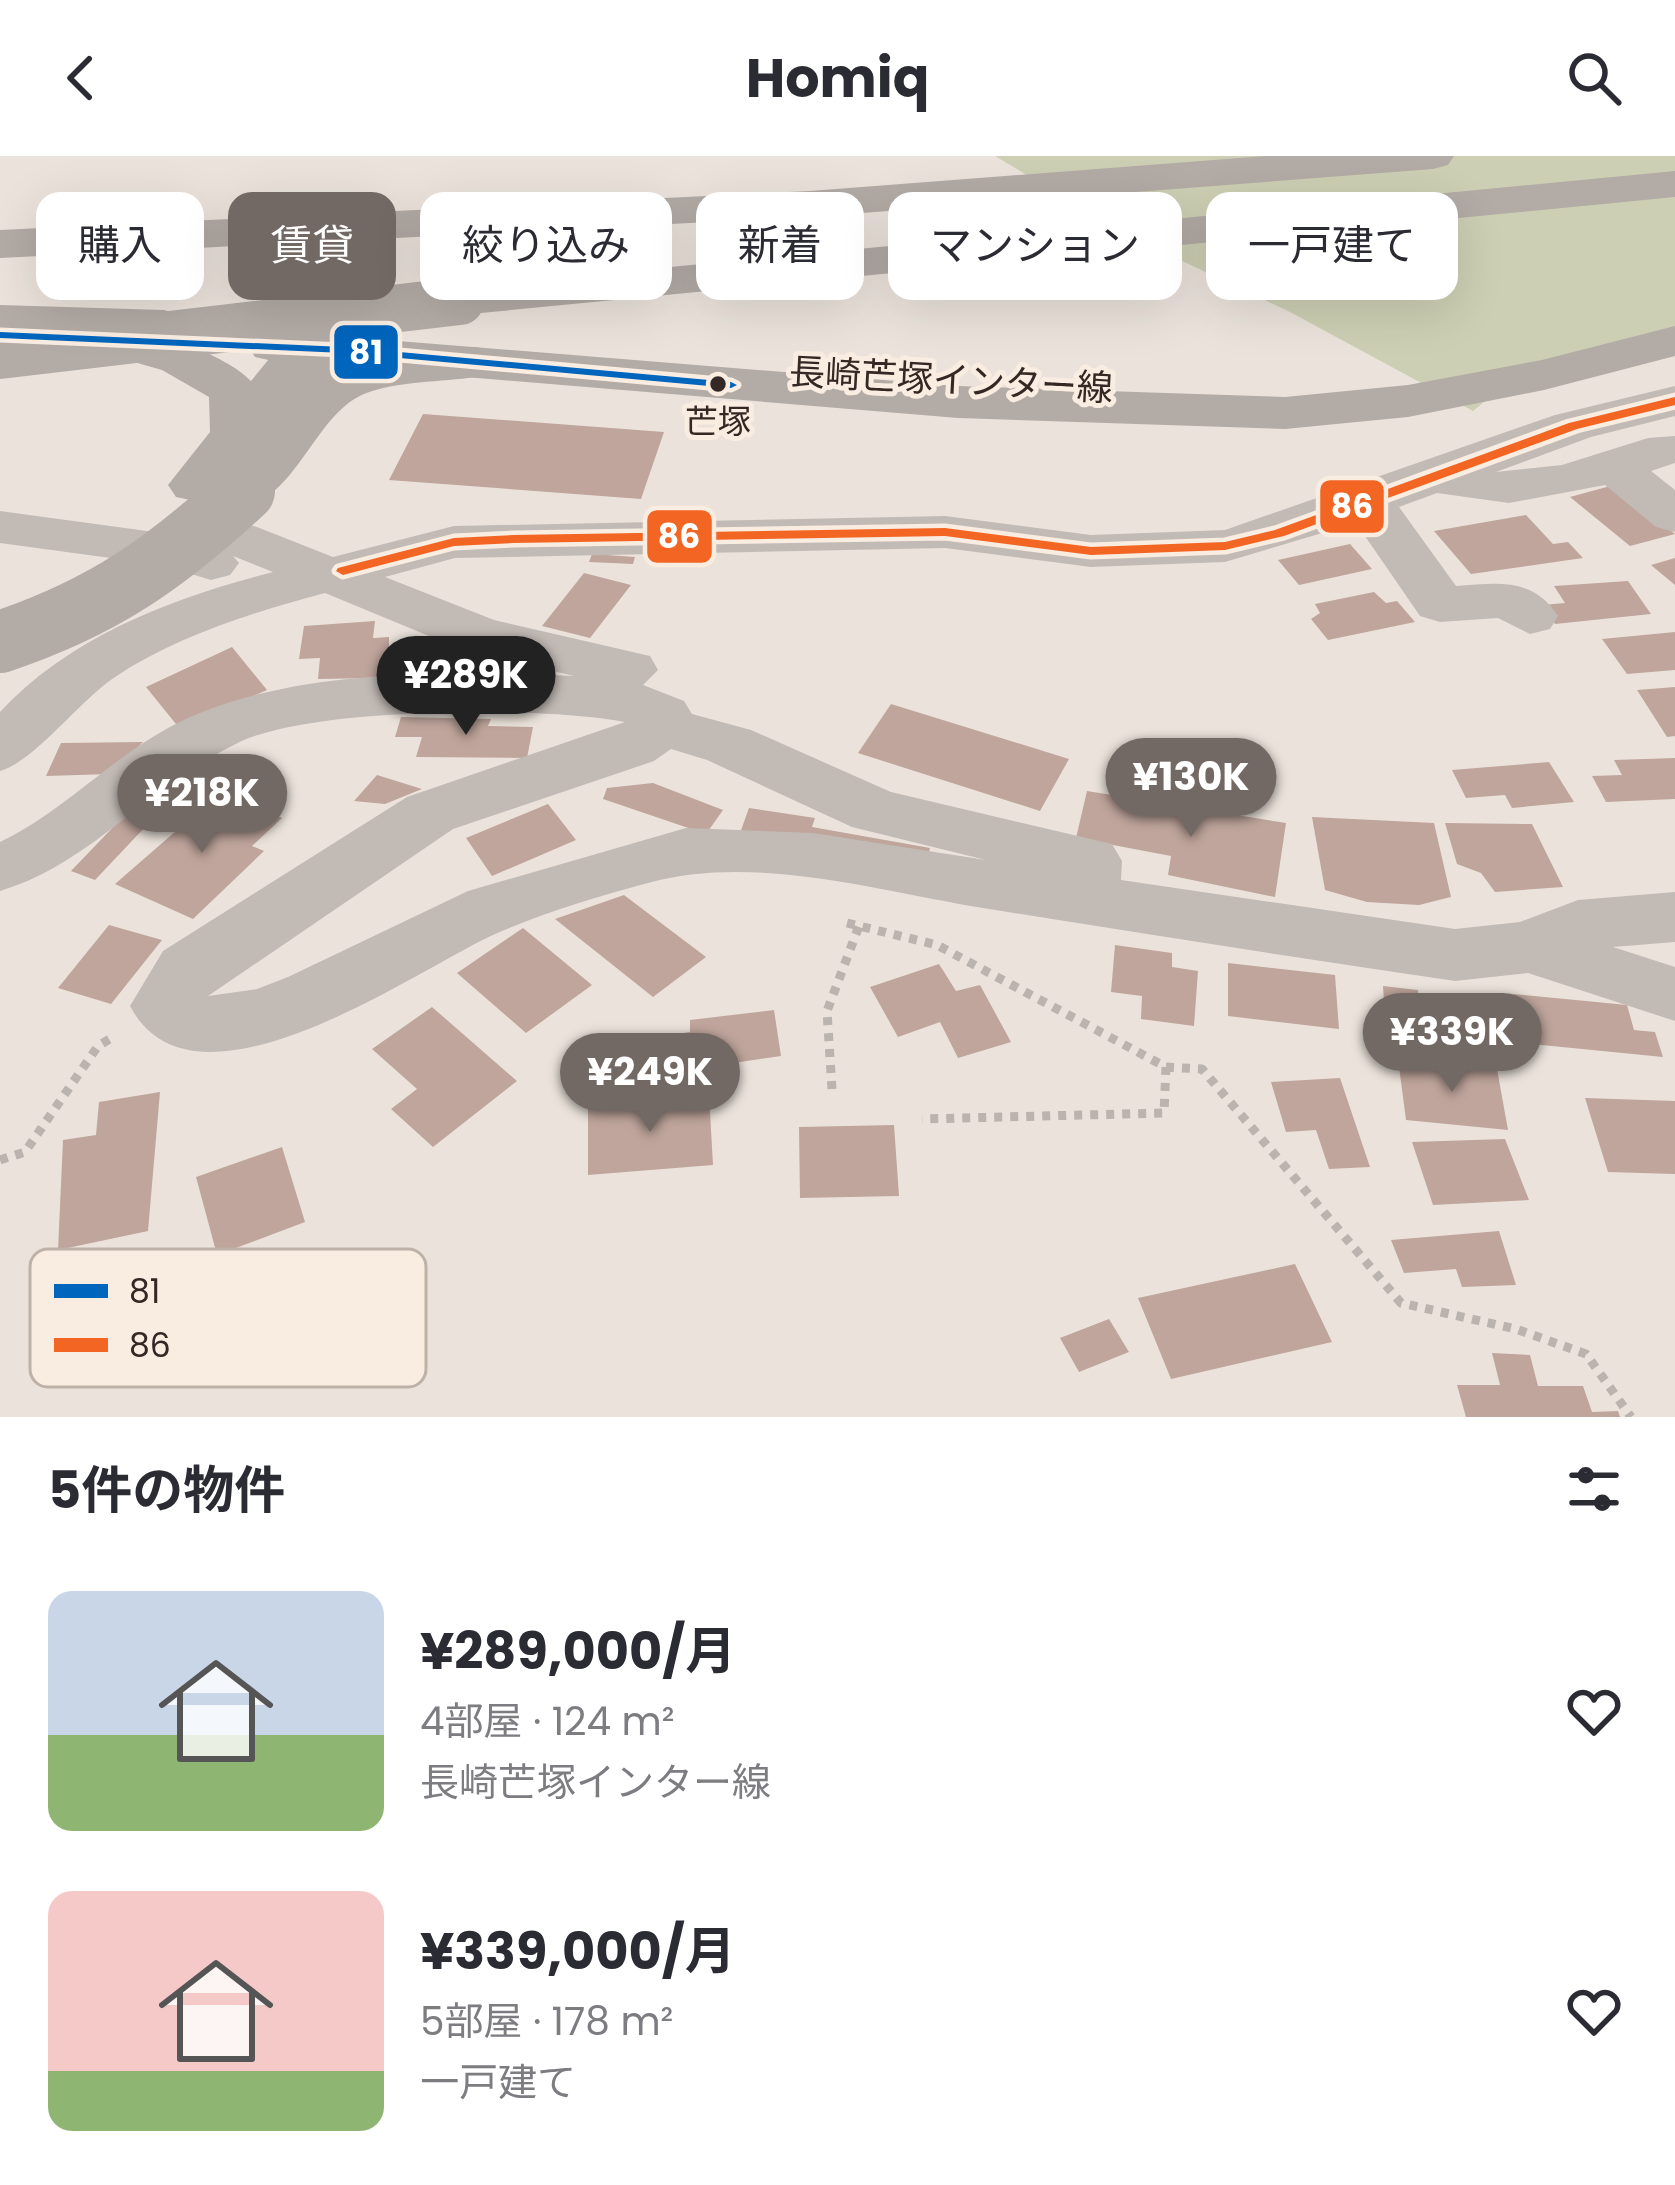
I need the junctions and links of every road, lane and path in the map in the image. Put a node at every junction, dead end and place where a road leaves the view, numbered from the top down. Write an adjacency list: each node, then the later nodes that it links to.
1 (1433, 156): 3 (main road)
2 (1675, 184): 4 (main road)
3 (0, 242)
4 (460, 301): 6 (main road, bridge); 10 (main road, bridge)
5 (0, 320): 9 (main road, 長崎芒塚インター線)
6 (0, 333): 7 (main road, 長崎芒塚インター線)
7 (105, 339): 9 (main road, 長崎芒塚インター線); 15 (main road)
8 (1675, 341): 12 (main road, 長崎芒塚インター線)
9 (331, 343): 11 (main road, 長崎芒塚インター線); 12 (main road, 長崎芒塚インター線); 13 (main road); 15 (main road)
10 (0, 356)
11 (476, 362): 12 (main road, 長崎芒塚インター線); 13 (main road)
12 (1544, 375)
13 (316, 402): 19 (main road)
14 (1670, 425): 16 (street); 17 (street)
15 (236, 431): 19 (main road)
16 (1613, 466): 17 (street); 20 (street)
17 (1454, 470): 18 (street)
18 (1367, 501): 22 (street); 25 (street)
19 (226, 504): 22 (street); 24 (main road); 26 (main road, bridge)
20 (1675, 516)
21 (0, 527): 23 (street)
22 (328, 575): 23 (street); 27 (street)
23 (260, 593): 28 (street)
24 (0, 610)
25 (1530, 616)
26 (0, 642)
27 (658, 716): 29 (street); 30 (street); 36 (street)
28 (0, 750)
29 (0, 867)
30 (1089, 901): 34 (street); 36 (street)
31 (1675, 917): 34 (street)
32 (838, 920): 33 (path)
33 (859, 926): 37 (path); 38 (path)
34 (1529, 947): 35 (street)
35 (1675, 994)
36 (165, 1006): 40 (path)
37 (1166, 1067): 39 (path); 41 (path)
38 (832, 1089)
39 (922, 1119)
40 (0, 1160)
41 (1631, 1417)

